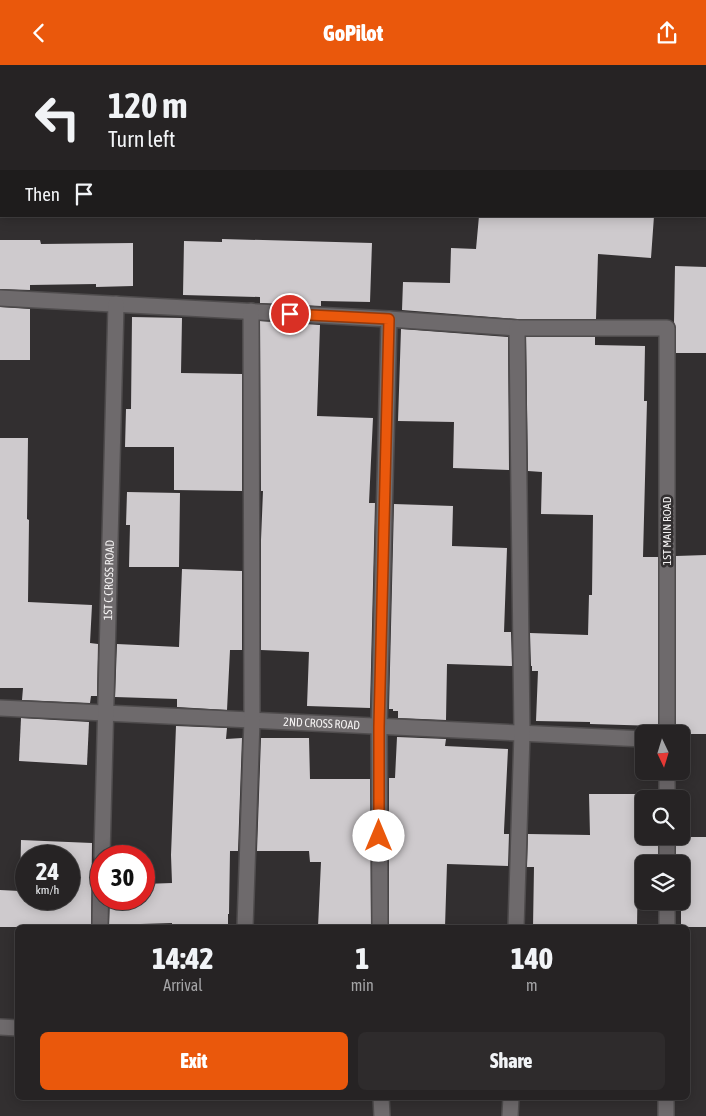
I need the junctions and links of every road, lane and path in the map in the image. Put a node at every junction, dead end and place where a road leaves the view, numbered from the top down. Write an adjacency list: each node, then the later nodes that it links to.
1 (0, 298): 2 (street)
2 (116, 304): 3 (street); 7 (street, 1ST C CROSS ROAD)
3 (251, 311): 4 (street); 8 (street)
4 (389, 319): 5 (street); 10 (street)
5 (516, 328): 9 (street, 1ST MAIN ROAD); 11 (street)
6 (0, 708): 7 (street, 2ND CROSS ROAD)
7 (105, 713): 8 (street, 2ND CROSS ROAD); 13 (street, 1ST C CROSS ROAD)
8 (252, 720): 10 (street, 2ND CROSS ROAD); 17 (street)
9 (667, 725)
10 (379, 727): 11 (street, 2ND CROSS ROAD); 18 (street)
11 (522, 733): 12 (street, 2ND CROSS ROAD); 19 (street)
12 (635, 739)
13 (102, 845)
14 (100, 910): 16 (street)
15 (667, 910): 20 (street)
16 (100, 925)
17 (245, 925)
18 (380, 925)
19 (516, 925)
20 (667, 925)
21 (0, 1027): 22 (street)
22 (15, 1028)
23 (382, 1100): 26 (street)
24 (511, 1100): 27 (street)
25 (666, 1100): 28 (street)
26 (382, 1116)
27 (510, 1116)
28 (666, 1116)

